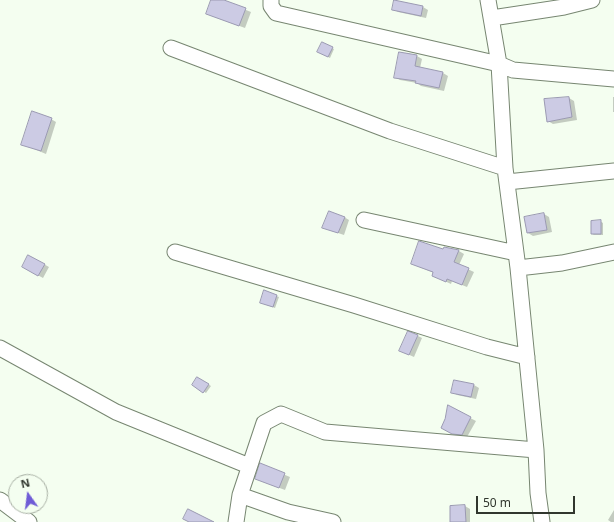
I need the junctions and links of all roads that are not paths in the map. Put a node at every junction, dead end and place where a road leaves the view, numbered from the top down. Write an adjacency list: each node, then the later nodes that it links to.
1 (271, 0): 6 (street)
2 (488, 0): 4 (street)
3 (592, 0): 4 (street)
4 (492, 18): 6 (street)
5 (171, 48): 9 (street)
6 (499, 64): 7 (street); 9 (street)
7 (614, 79)
8 (614, 171): 9 (street)
9 (506, 175): 12 (street)
10 (364, 220): 12 (street)
11 (175, 252): 16 (street)
12 (516, 252): 14 (street)
13 (614, 252): 14 (street)
14 (518, 268): 16 (street)
15 (0, 348): 18 (street)
16 (527, 357): 17 (street)
17 (536, 450): 18 (street); 24 (street)
18 (249, 466): 19 (street)
19 (240, 495): 22 (street); 23 (street)
20 (0, 500): 21 (street)
21 (29, 522)
22 (236, 522)
23 (333, 522)
24 (542, 522)

